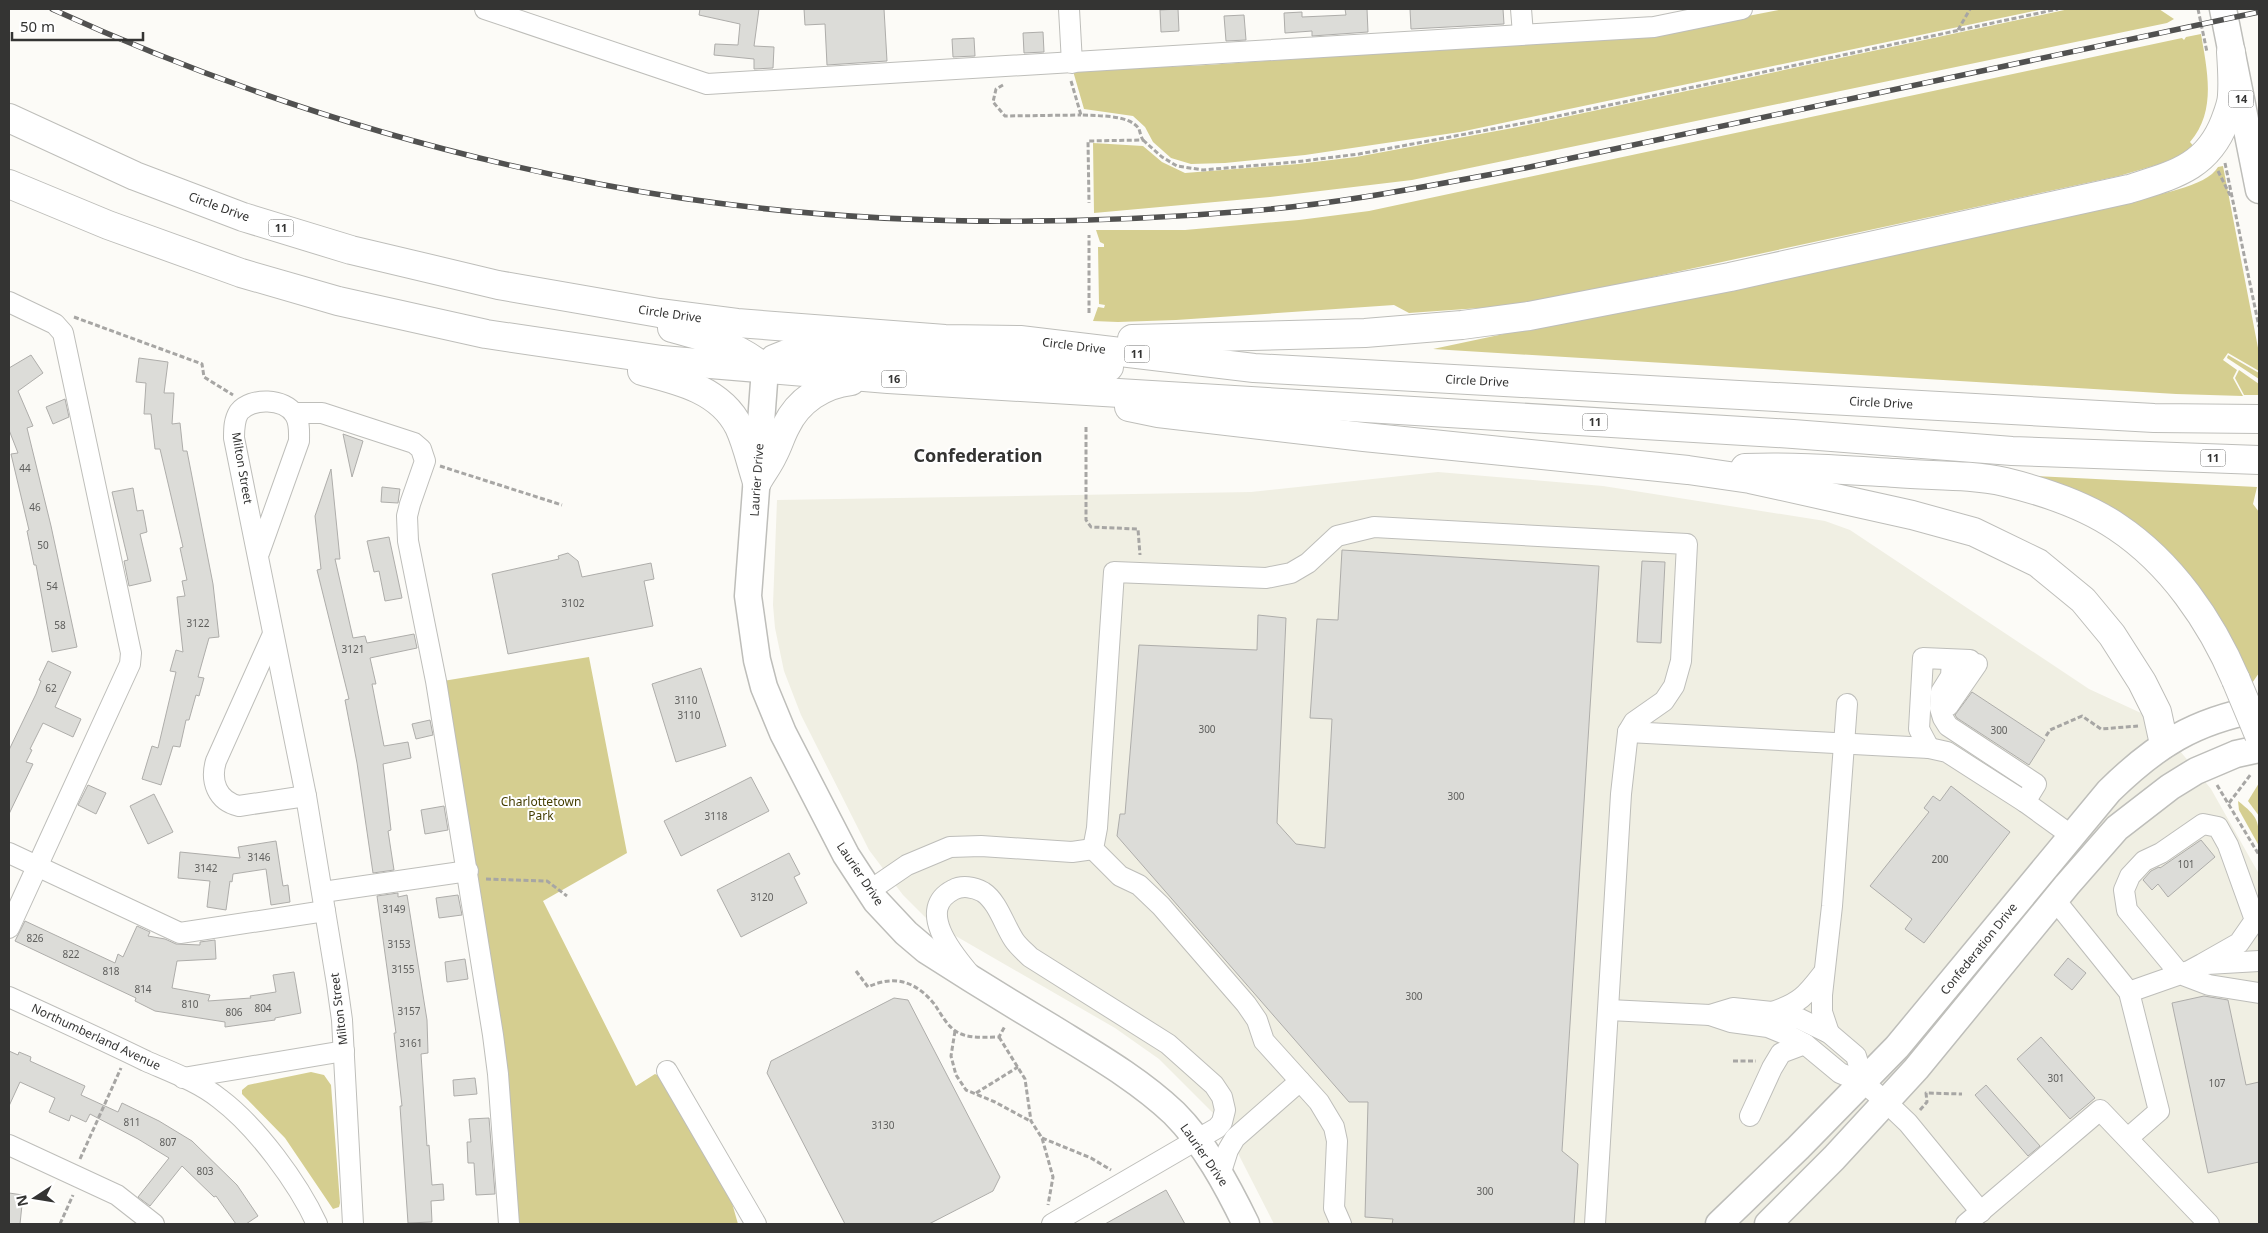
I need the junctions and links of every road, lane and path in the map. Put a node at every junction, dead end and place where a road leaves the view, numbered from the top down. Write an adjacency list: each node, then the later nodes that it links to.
1 (485, 9): 12 (street)
2 (1069, 9): 12 (street)
3 (1521, 9): 10 (street)
4 (1742, 9): 10 (street)
5 (1970, 9): 9 (path)
6 (2058, 9): 9 (path)
7 (2198, 9): 11 (path)
8 (2223, 9): 11 (main road, 14)
9 (1957, 31): 16 (path)
10 (1523, 34): 12 (street)
11 (2220, 53): 17 (highway); 19 (main road, 14)
12 (1071, 70): 14 (path)
13 (1010, 81): 14 (path)
14 (1080, 115): 16 (path)
15 (9, 118): 23 (highway, Circle Drive / 11)
16 (1143, 140): 21 (path)
17 (2210, 149): 20 (path); 20 (path); 29 (highway)
18 (9, 184): 28 (highway)
19 (2259, 190)
20 (2233, 200): 27 (path)
21 (1088, 203)
22 (1089, 235): 25 (path)
23 (568, 298): 29 (highway, Circle Drive / 11); 31 (highway)
24 (9, 302): 65 (street)
25 (1089, 313)
26 (66, 314): 34 (path)
27 (2259, 327)
28 (522, 340): 31 (highway); 41 (highway)
29 (1020, 340): 30 (highway, Circle Drive / 11)
30 (1254, 368): 31 (highway); 36 (highway, Circle Drive / 11)
31 (765, 369): 32 (highway, 16); 41 (main road, Laurier Drive)
32 (888, 378): 33 (highway, 16); 41 (highway, 16)
33 (1022, 386): 38 (highway, 11); 40 (highway)
34 (248, 405): 35 (street); 43 (street, Milton Street)
35 (294, 413): 39 (street); 43 (street, Milton Street)
36 (2255, 419)
37 (1086, 427): 44 (path)
38 (2259, 460)
39 (425, 462): 42 (path); 66 (street)
40 (1688, 470): 51 (highway); 52 (highway, bridge)
41 (757, 482): 67 (main road, Laurier Drive)
42 (562, 505)
43 (259, 553): 45 (street, Milton Street)
44 (1140, 572): 50 (street); 62 (street)
45 (273, 634): 58 (street, Milton Street); 58 (street)
46 (2259, 701): 49 (main road)
47 (1847, 704): 54 (street)
48 (2259, 709): 49 (main road, Confederation Drive)
49 (2227, 715): 51 (main road, Confederation Drive)
50 (1628, 732): 54 (street); 81 (street)
51 (2163, 733): 53 (path); 61 (main road, Confederation Drive)
52 (2259, 735)
53 (2046, 736)
54 (1845, 743): 55 (street); 75 (street)
55 (1929, 748): 59 (street); 59 (street)
56 (2255, 761): 60 (path); 69 (main road)
57 (2216, 784): 60 (path)
58 (306, 796): 70 (street, Milton Street)
59 (2024, 802): 61 (street)
60 (2229, 803): 64 (path)
61 (2072, 836): 97 (main road, Confederation Drive)
62 (1092, 849): 67 (street); 96 (street)
63 (9, 853): 65 (street)
64 (2259, 855)
65 (39, 866): 70 (street); 71 (street)
66 (468, 875): 68 (path); 70 (street); 117 (street)
67 (869, 891): 77 (main road, Laurier Drive)
68 (567, 896)
69 (2055, 900): 78 (street); 100 (main road)
70 (324, 902): 89 (street, Milton Street)
71 (9, 928)
72 (2259, 961): 73 (street)
73 (2202, 964): 76 (street); 76 (street)
74 (856, 971): 85 (path)
75 (1824, 972): 82 (street); 86 (street)
76 (2180, 974): 78 (street); 79 (street)
77 (978, 984): 106 (main road, Laurier Drive); 106 (street)
78 (2129, 992): 105 (street)
79 (2259, 992)
80 (9, 997): 95 (street, Northumberland Avenue)
81 (1609, 1010): 83 (street); 121 (street)
82 (1772, 1012): 83 (street); 86 (street)
83 (1710, 1015): 88 (street)
84 (1004, 1026): 87 (path)
85 (955, 1031): 87 (path); 98 (path)
86 (1830, 1033): 97 (street)
87 (999, 1037): 92 (path)
88 (1805, 1044): 97 (street); 102 (street)
89 (344, 1051): 95 (street); 116 (street, Milton Street)
90 (1762, 1060): 91 (path)
91 (1733, 1061)
92 (1018, 1067): 98 (path); 103 (path)
93 (120, 1069): 109 (path)
94 (667, 1071): 118 (street)
95 (182, 1078): 115 (street, Northumberland Avenue)
96 (1300, 1081): 108 (street); 120 (street)
97 (1864, 1082): 100 (street); 122 (main road, Confederation Drive)
98 (975, 1094): 103 (path)
99 (1962, 1094): 101 (path)
100 (1886, 1102): 111 (street); 123 (main road)
101 (1927, 1102)
102 (1750, 1116)
103 (1031, 1121): 104 (path)
104 (1042, 1138): 110 (path); 112 (path)
105 (2128, 1138): 111 (street); 124 (street)
106 (1197, 1141): 108 (main road, Laurier Drive); 110 (street)
107 (9, 1146): 109 (street)
108 (1220, 1175): 119 (main road, Laurier Drive)
109 (76, 1177): 113 (path); 114 (street)
110 (1128, 1180): 112 (street)
111 (1974, 1218)
112 (1052, 1221)
113 (60, 1224)
114 (154, 1224)
115 (317, 1224)
116 (353, 1224)
117 (509, 1224)
118 (756, 1224)
119 (1246, 1224)
120 (1341, 1224)
121 (1595, 1224)
122 (1719, 1224)
123 (1768, 1224)
124 (2209, 1224)

